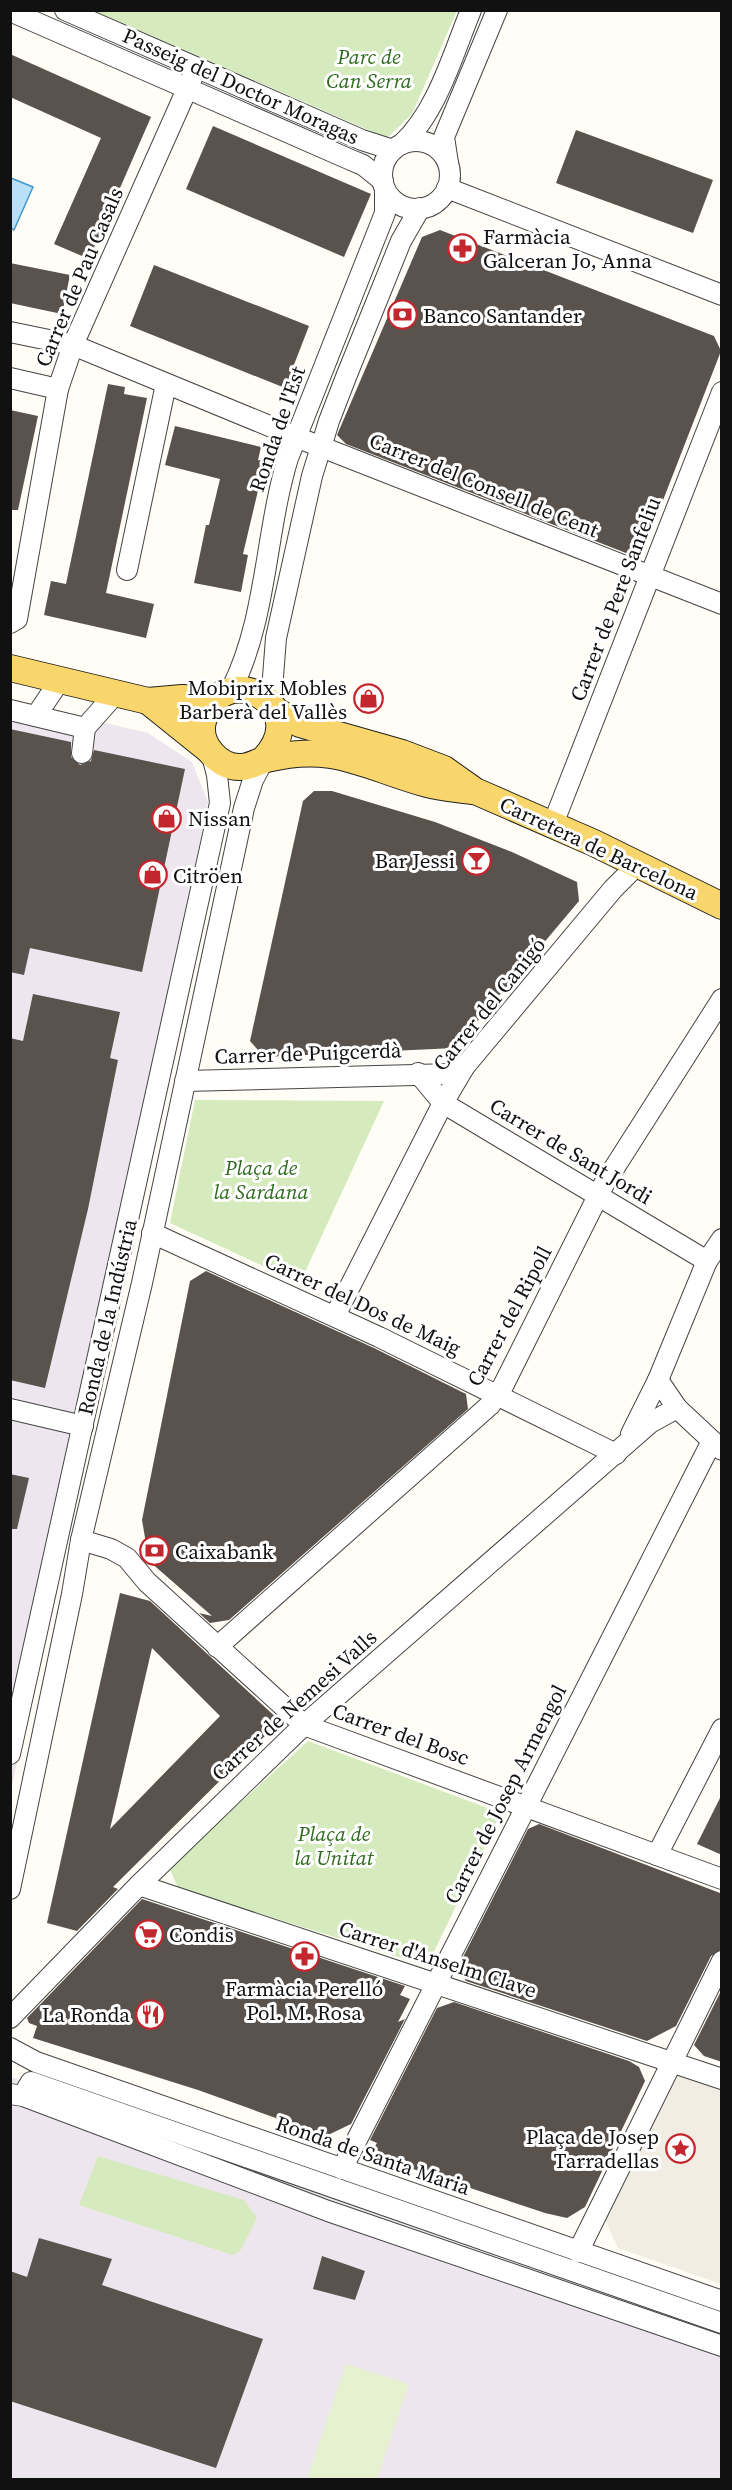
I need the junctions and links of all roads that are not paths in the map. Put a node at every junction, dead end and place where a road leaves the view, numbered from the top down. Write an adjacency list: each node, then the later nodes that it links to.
1 (64, 10): 5 (street, Passeig del Doctor Moragas)
2 (471, 10): 7 (street)
3 (497, 10): 8 (street)
4 (10, 11): 6 (street, Passeig del Doctor Moragas)
5 (196, 69): 6 (street, Carrer de Pau Casals); 7 (street, Passeig del Doctor Moragas)
6 (186, 88): 9 (street, Passeig del Doctor Moragas); 14 (street, Carrer de Pau Casals)
7 (398, 147): 8 (street); 9 (street)
8 (448, 163): 10 (street)
9 (384, 185): 11 (street); 19 (street, Ronda de l'Est)
10 (447, 188): 11 (street); 12 (street)
11 (420, 208): 20 (street)
12 (722, 295)
13 (10, 332): 14 (street, Carrer del Consell de Cent)
14 (73, 345): 16 (street, Carrer del Consell de Cent); 17 (street, Carrer de Pau Casals)
15 (10, 378): 17 (street)
16 (166, 384): 19 (street, Carrer del Consell de Cent); 21 (street)
17 (58, 388): 24 (street, Carrer de Pau Casals)
18 (722, 392): 22 (street, Carrer de Pere Sanfeliu)
19 (296, 437): 20 (street, Carrer del Consell de Cent); 28 (street, Ronda de l'Est)
20 (322, 446): 22 (street, Carrer del Consell de Cent); 30 (street)
21 (126, 570)
22 (650, 576): 23 (street, Carrer del Consell de Cent); 38 (street, Carrer de Pere Sanfeliu)
23 (722, 604)
24 (14, 621)
25 (10, 668): 26 (main road)
26 (60, 680): 27 (main road); 32 (street)
27 (116, 693): 29 (main road); 33 (street)
28 (223, 694): 29 (main road); 30 (main road); 34 (main road)
29 (148, 701): 34 (main road)
30 (273, 707): 36 (main road); 37 (main road)
31 (10, 710): 32 (street)
32 (36, 716): 33 (street)
33 (85, 728): 35 (street)
34 (210, 751): 36 (main road); 55 (street, Ronda de la Indústria)
35 (82, 753)
36 (264, 759): 37 (main road); 44 (street, Ronda de la Indústria)
37 (475, 791): 38 (main road, Carretera de Barcelona)
38 (554, 824): 39 (main road, Carretera de Barcelona)
39 (637, 865): 40 (main road, Carretera de Barcelona); 42 (street, Carrer del Canigó)
40 (722, 906)
41 (722, 999): 46 (street, Carrer del Ripoll)
42 (465, 1066): 43 (street, Carrer de Puigcerdà); 45 (street, Carrer del Canigó)
43 (418, 1073): 44 (street, Carrer de Puigcerdà); 45 (street, Carrer de Sant Jordi)
44 (185, 1081): 47 (street, Ronda de la Indústria)
45 (443, 1103): 46 (street, Carrer de Sant Jordi); 50 (street, Carrer del Canigó)
46 (599, 1195): 49 (street, Carrer de Sant Jordi); 52 (street, Carrer del Ripoll)
47 (152, 1233): 50 (street, Carrer del Dos de Maig); 58 (street, Ronda de la Indústria)
48 (722, 1239): 49 (street, Carrer de Nemesi Valls)
49 (707, 1261): 51 (street, Carrer de Nemesi Valls)
50 (335, 1316): 52 (street, Carrer del Dos de Maig)
51 (658, 1380): 53 (street); 57 (street, Carrer de Nemesi Valls)
52 (497, 1395): 57 (street, Carrer del Dos de Maig); 59 (street, Carrer del Ripoll)
53 (677, 1408): 56 (street); 57 (street, Carrer de Nemesi Valls)
54 (10, 1409): 55 (street)
55 (83, 1425): 60 (street, Ronda de la Indústria)
56 (717, 1445): 64 (street, Carrer de Josep Armengol)
57 (621, 1449): 61 (street, Carrer de Nemesi Valls)
58 (81, 1540): 59 (street, Carrer del Bosc); 68 (street, Ronda de la Indústria)
59 (217, 1647): 61 (street, Carrer del Bosc)
60 (18, 1688): 63 (street, Ronda de la Indústria)
61 (304, 1725): 64 (street, Carrer del Bosc); 67 (street, Carrer de Nemesi Valls)
62 (722, 1728): 65 (street)
63 (10, 1754)
64 (526, 1806): 65 (street, Carrer del Bosc); 70 (street, Carrer de Josep Armengol)
65 (657, 1855): 66 (street, Carrer del Bosc)
66 (722, 1879)
67 (139, 1885): 70 (street, Carrer d'Anselm Clave); 71 (street, Carrer de Nemesi Valls)
68 (10, 1889)
69 (722, 1961): 73 (street)
70 (435, 1984): 73 (street, Carrer d'Anselm Clave); 76 (street, Carrer de Josep Armengol)
71 (10, 2018)
72 (10, 2048): 76 (street, Ronda de Santa Maria)
73 (672, 2062): 74 (street, Carrer d'Anselm Clave); 77 (street)
74 (722, 2079)
75 (25, 2085): 79 (street, Ronda de Santa Maria); 80 (street, Ronda de Santa Maria)
76 (342, 2169): 77 (street, Ronda de Santa Maria)
77 (578, 2252): 78 (street, Ronda de Santa Maria)
78 (722, 2301)
79 (722, 2323)
80 (722, 2346)

